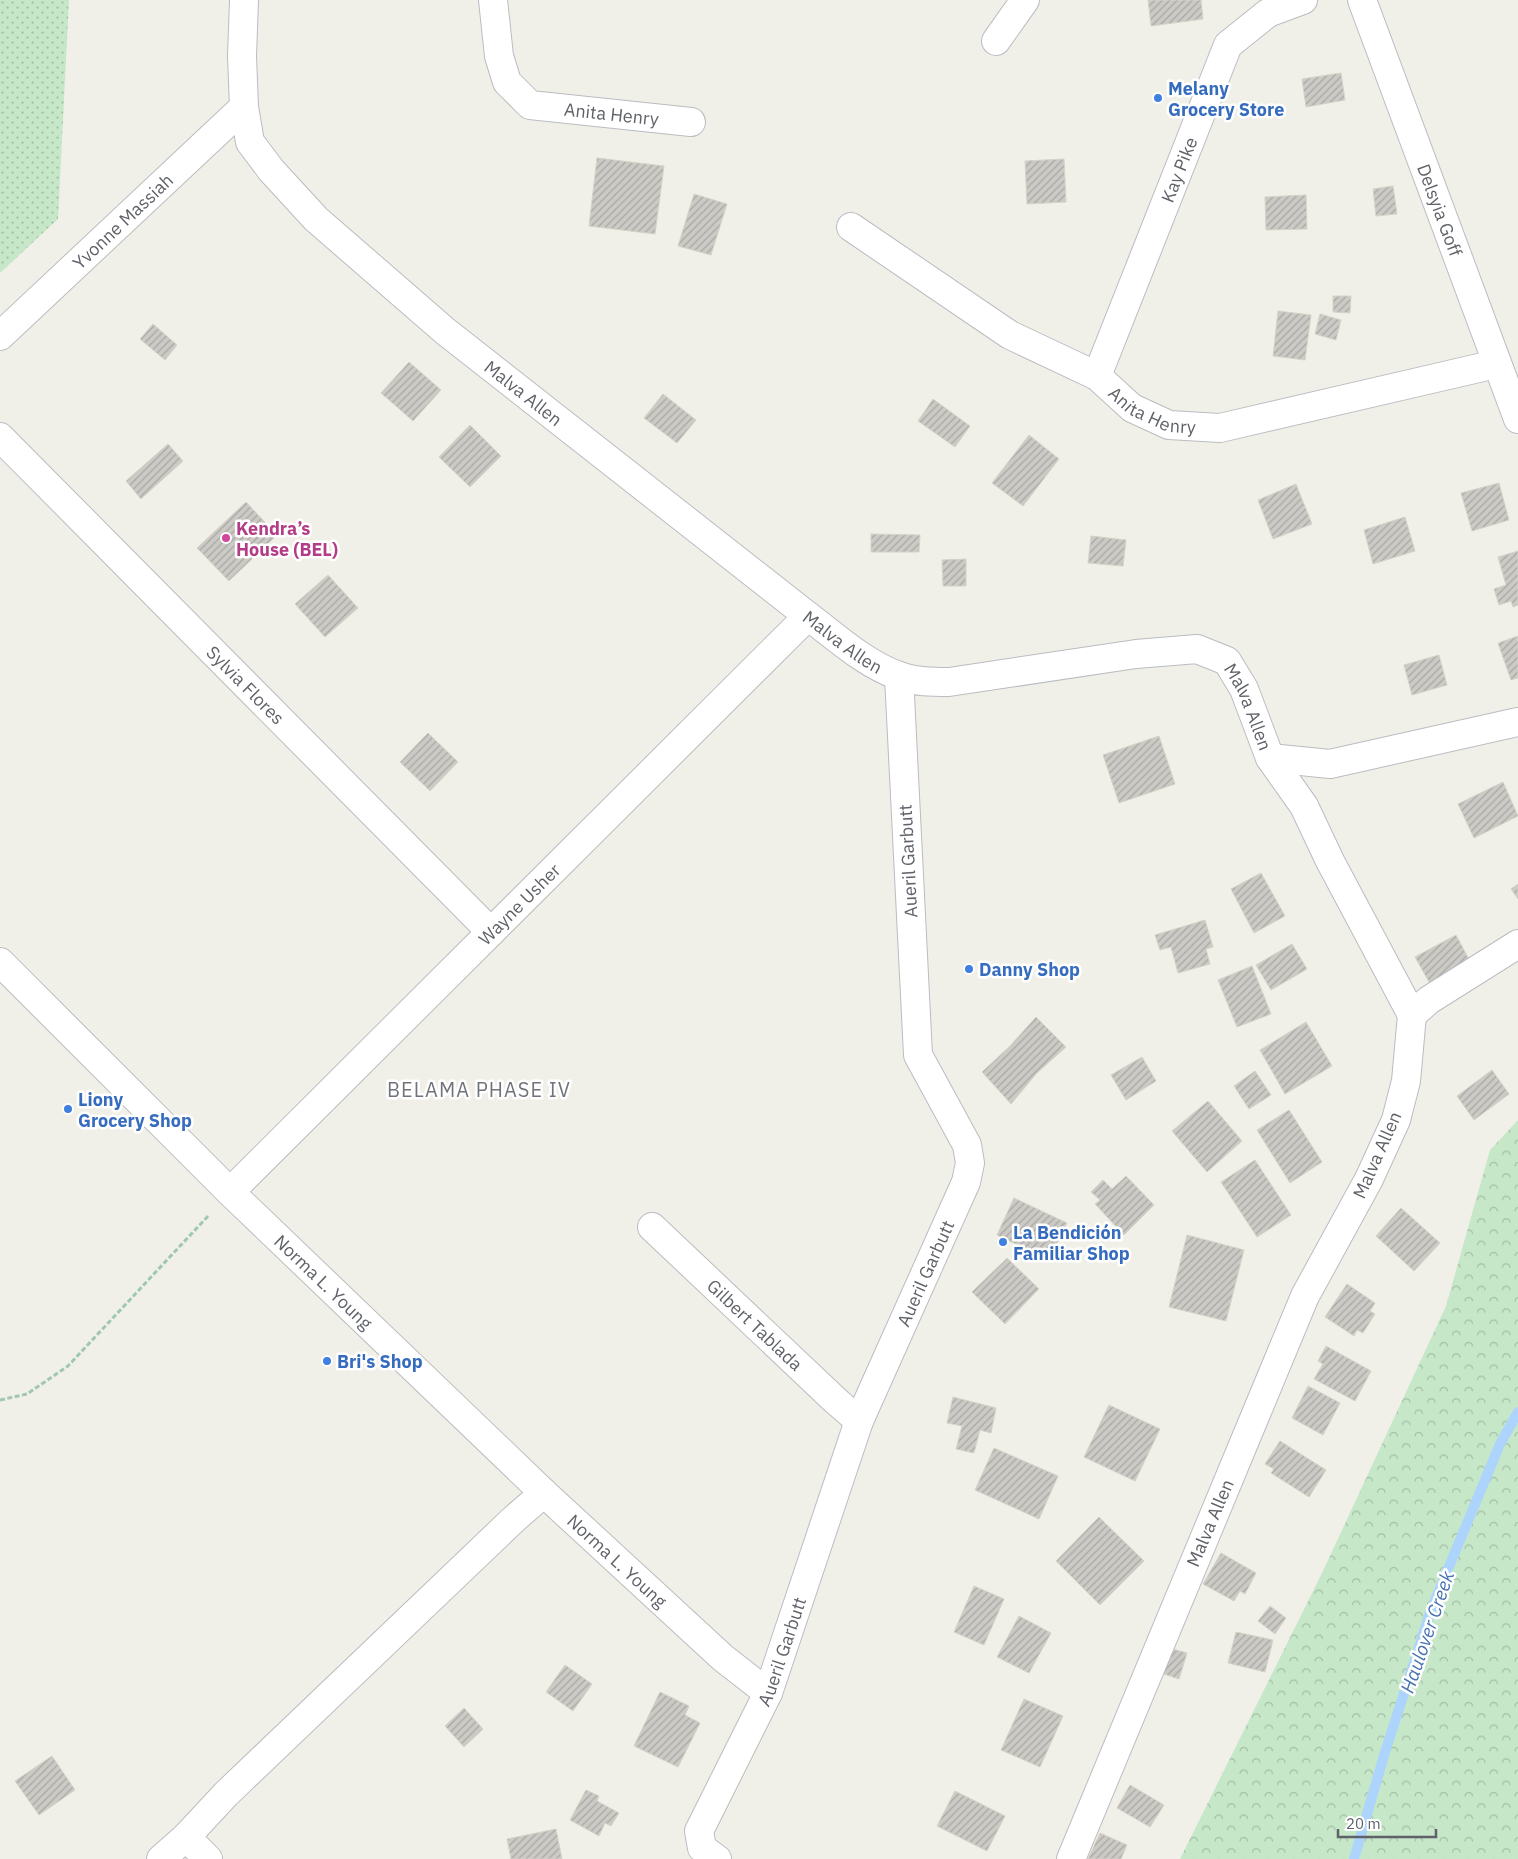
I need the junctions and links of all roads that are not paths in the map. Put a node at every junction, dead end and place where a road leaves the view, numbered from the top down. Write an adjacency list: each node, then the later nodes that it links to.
1 (244, 0): 7 (street, Malva Allen)
2 (493, 0): 8 (street, Anita Henry)
3 (1025, 0): 6 (street)
4 (1303, 0): 12 (street, Kay Pike)
5 (1362, 0): 11 (street, Delsyia Goff)
6 (996, 41)
7 (244, 107): 10 (street, Yvonne Massiah); 15 (street, Malva Allen)
8 (691, 122)
9 (851, 227): 12 (street, Anita Henry)
10 (0, 336)
11 (1496, 364): 12 (street, Anita Henry); 13 (street, Delsyia Goff)
12 (1097, 376)
13 (1518, 418)
14 (0, 437): 19 (street, Sylvia Flores)
15 (808, 616): 16 (street, Malva Allen); 19 (street, Wayne Usher)
16 (899, 676): 18 (street, Malva Allen); 25 (street, Aueril Garbutt)
17 (1518, 722): 18 (street)
18 (1270, 758): 22 (street, Malva Allen)
19 (491, 932): 23 (street, Wayne Usher)
20 (1518, 944): 22 (street)
21 (0, 962): 23 (street, Norma L. Young)
22 (1412, 1015): 32 (street, Malva Allen)
23 (230, 1192): 26 (street, Norma L. Young)
24 (652, 1227): 25 (street, Gilbert Tablada)
25 (859, 1421): 27 (street, Aueril Garbutt)
26 (544, 1494): 27 (street, Norma L. Young); 28 (street)
27 (768, 1693): 29 (street, Aueril Garbutt)
28 (186, 1837): 30 (street); 31 (street)
29 (710, 1853)
30 (161, 1859)
31 (208, 1859)
32 (1071, 1859)

